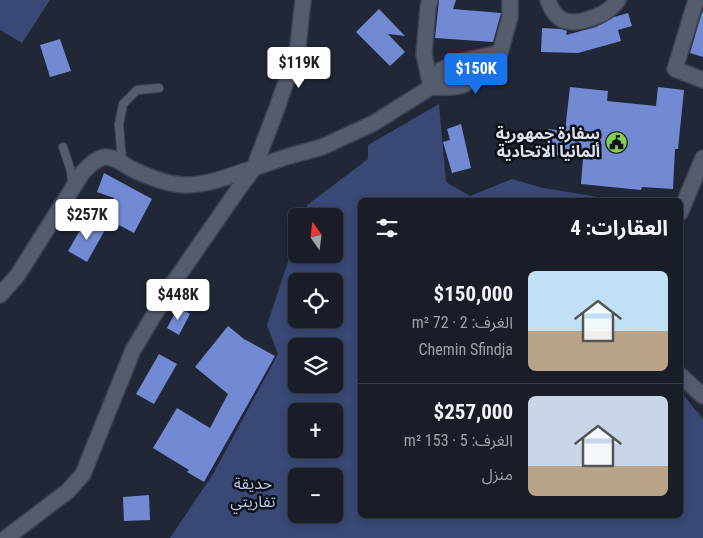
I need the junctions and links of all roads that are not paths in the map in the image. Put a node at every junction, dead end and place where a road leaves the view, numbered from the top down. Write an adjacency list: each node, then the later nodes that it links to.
1 (303, 0): 14 (street)
2 (430, 0): 9 (street)
3 (510, 0): 7 (street)
4 (548, 0): 5 (street)
5 (618, 0)
6 (696, 0): 8 (street)
7 (500, 53): 9 (street); 9 (street)
8 (703, 80)
9 (431, 87): 14 (street)
10 (159, 88): 13 (lane)
11 (63, 147): 15 (lane)
12 (703, 158): 16 (street)
13 (122, 163): 14 (street); 15 (street)
14 (254, 168): 20 (street)
15 (72, 189): 17 (street)
16 (683, 206)
17 (0, 295)
18 (683, 378): 19 (street)
19 (703, 396)
20 (6, 538)

